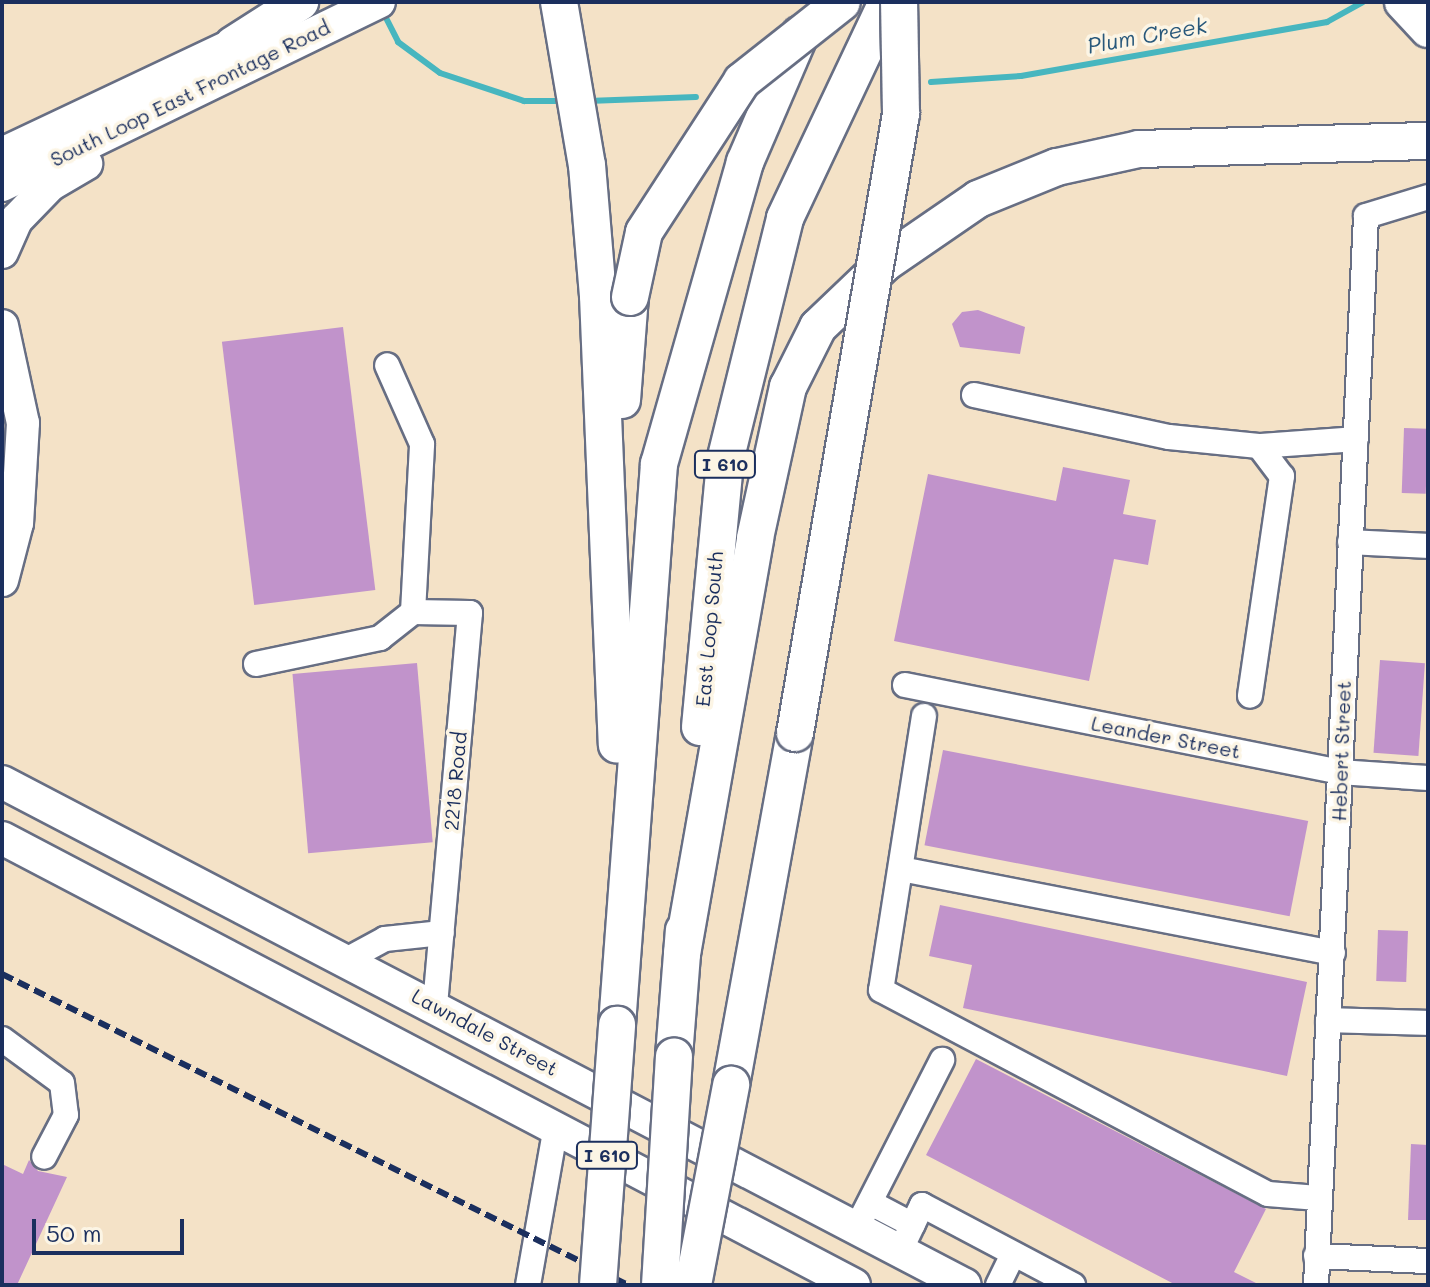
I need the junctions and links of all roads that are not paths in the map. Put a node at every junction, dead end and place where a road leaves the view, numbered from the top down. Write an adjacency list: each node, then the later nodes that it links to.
1 (379, 2): 8 (main road, South Loop East Frontage Road)
2 (559, 2): 18 (highway)
3 (820, 2): 38 (highway, I 610)
4 (842, 2): 18 (highway, bridge)
5 (887, 2): 42 (highway, East Loop South / I 610)
6 (899, 2): 62 (highway, bridge)
7 (1403, 2): 9 (highway)
8 (317, 9): 10 (highway)
9 (1428, 29)
10 (225, 61): 11 (main road, South Loop East Frontage Road); 15 (main road, South Loop East Frontage Road); 17 (main road)
11 (76, 116): 12 (main road); 14 (main road, South Loop East Frontage Road)
12 (2, 137)
13 (1428, 141): 42 (highway)
14 (2, 154)
15 (2, 185)
16 (1428, 197): 22 (street, Hebert Street)
17 (2, 252)
18 (614, 297): 38 (highway)
19 (2, 326): 26 (main road)
20 (387, 365): 27 (street)
21 (974, 395): 23 (street)
22 (1356, 439): 23 (street); 24 (street, Hebert Street)
23 (1259, 446): 30 (street)
24 (1350, 542): 25 (street); 32 (street, Hebert Street)
25 (1428, 546)
26 (2, 580)
27 (413, 612): 28 (street); 39 (street, 2218 Road)
28 (256, 664)
29 (905, 685): 32 (street, Leander Street)
30 (1250, 696)
31 (924, 716): 36 (street)
32 (1339, 772): 33 (street, Leander Street); 41 (street, Hebert Street)
33 (1428, 778)
34 (2, 782): 37 (main road, Lawndale Street)
35 (2, 838): 40 (main road)
36 (901, 869): 41 (street); 53 (street)
37 (214, 889): 40 (main road); 43 (main road, Lawndale Street)
38 (623, 900): 60 (highway, I 610, bridge)
39 (442, 933): 43 (street); 44 (street, 2218 Road)
40 (190, 935): 50 (main road)
41 (1333, 953): 45 (street, Hebert Street)
42 (682, 954): 61 (highway, East Loop South / I 610, bridge)
43 (348, 959): 44 (main road, Lawndale Street)
44 (435, 1005): 47 (main road, Lawndale Street)
45 (1328, 1020): 46 (street); 53 (street, Hebert Street)
46 (1428, 1023)
47 (496, 1038): 50 (main road); 54 (main road, Lawndale Street)
48 (2, 1039): 52 (street)
49 (942, 1060): 54 (street)
50 (474, 1087): 51 (main road)
51 (556, 1127): 59 (street); 63 (main road)
52 (44, 1157)
53 (1318, 1198): 57 (street, Hebert Street)
54 (864, 1216): 55 (main road, Lawndale Street)
55 (906, 1238): 56 (street); 64 (main road, Lawndale Street)
56 (1013, 1254): 65 (street); 66 (street)
57 (1316, 1256): 58 (street); 67 (street, Hebert Street)
58 (1428, 1261)
59 (528, 1285)
60 (598, 1285)
61 (660, 1285)
62 (693, 1285)
63 (854, 1285)
64 (965, 1285)
65 (998, 1285)
66 (1073, 1285)
67 (1316, 1285)

